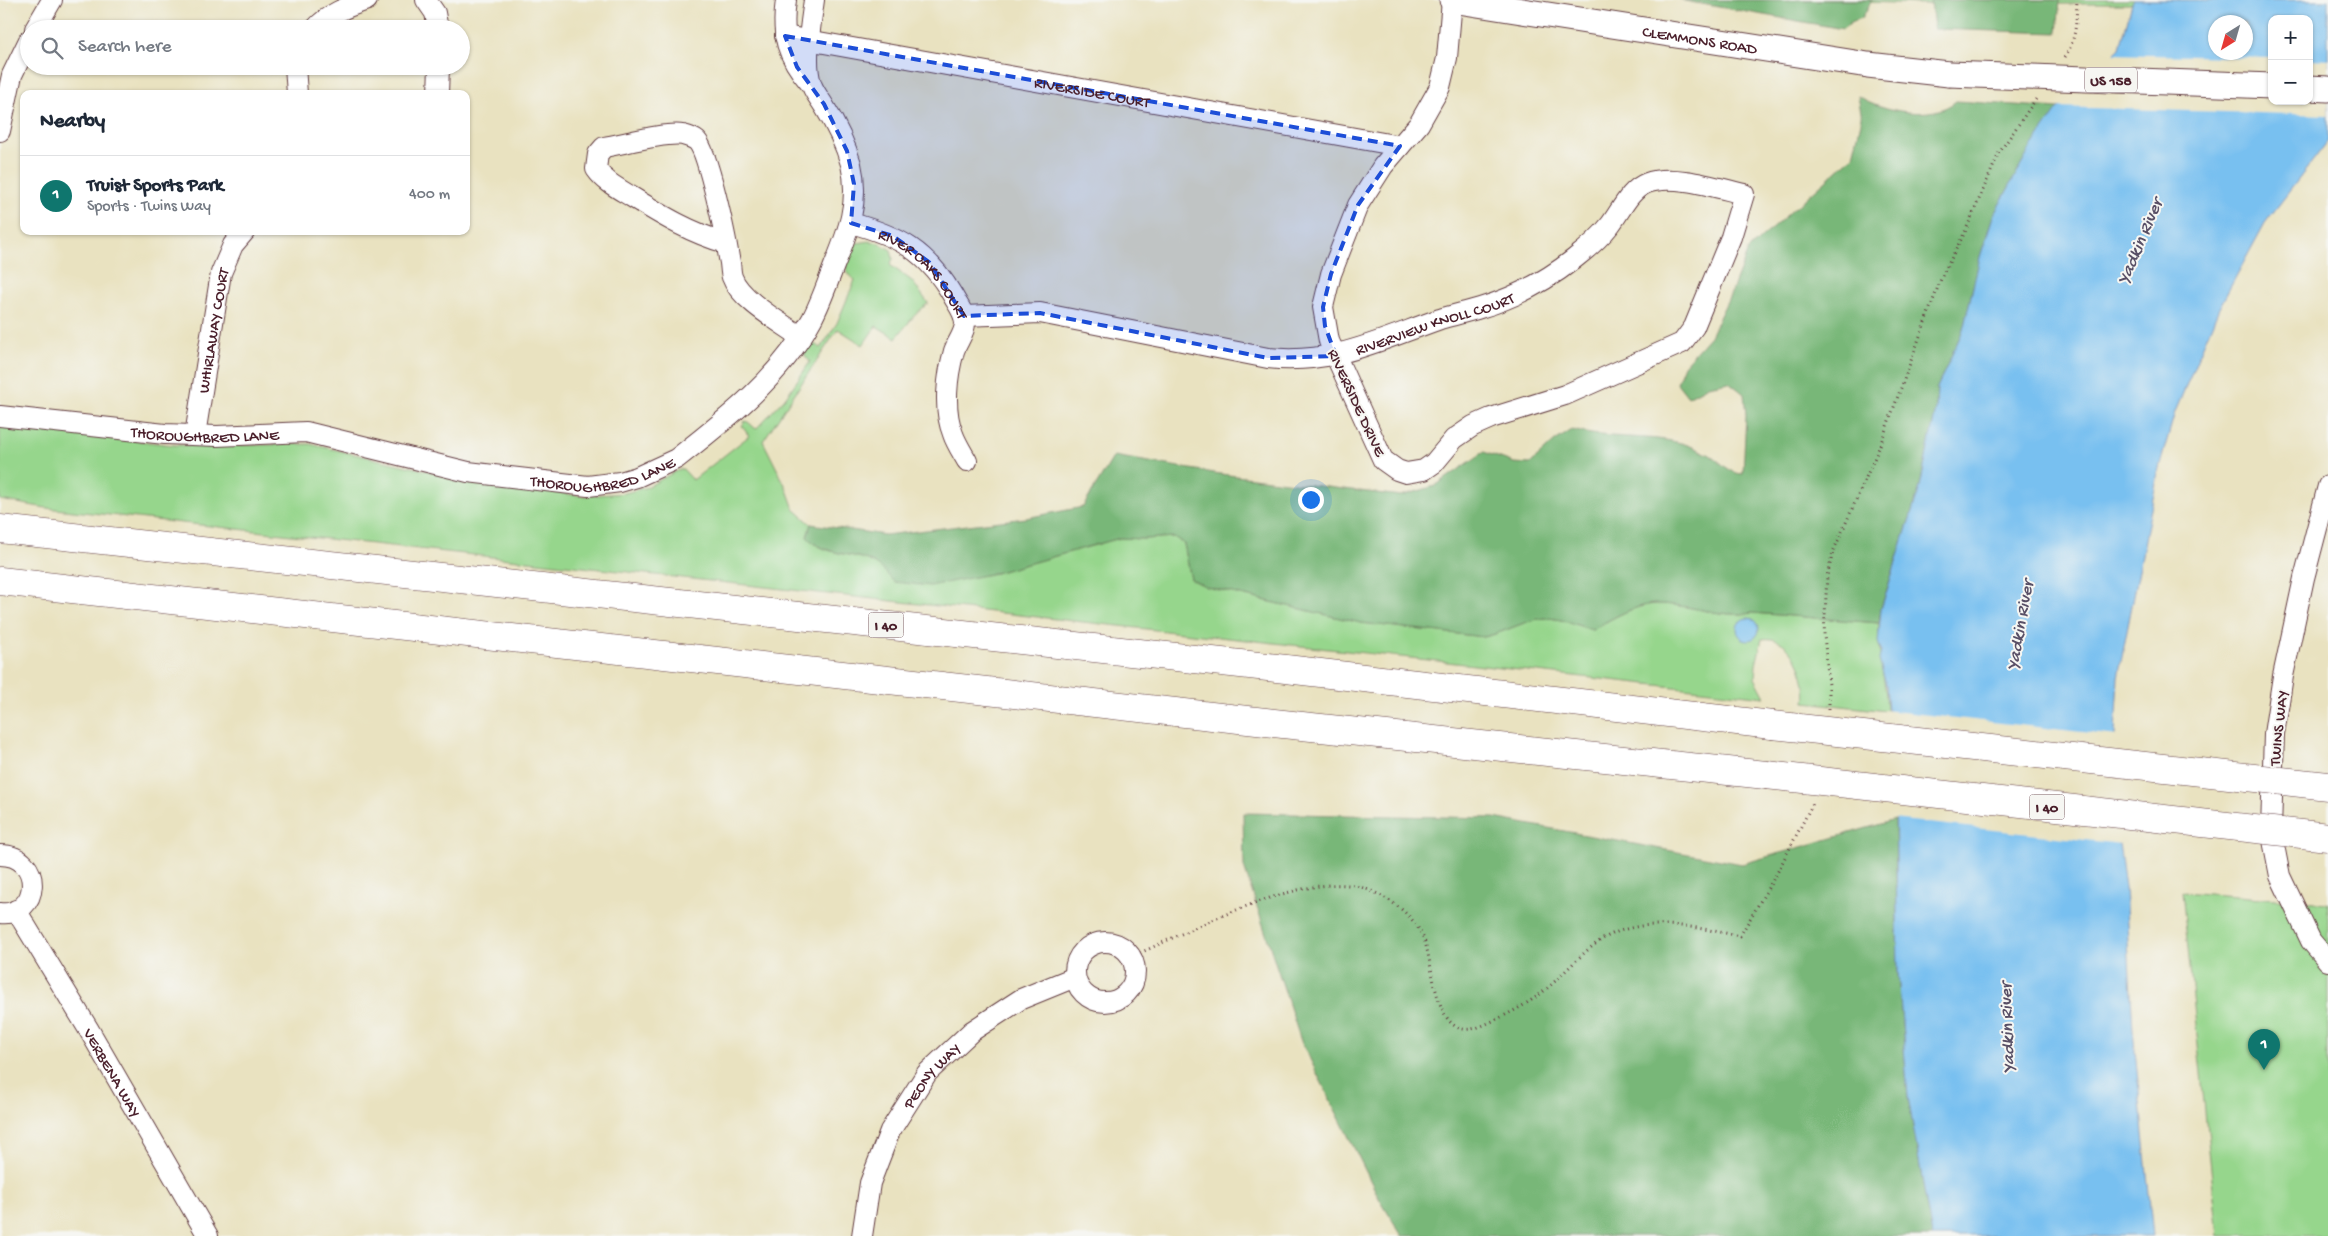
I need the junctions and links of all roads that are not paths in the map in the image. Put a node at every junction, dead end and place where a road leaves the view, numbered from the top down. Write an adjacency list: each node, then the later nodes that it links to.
1 (52, 0): 7 (street)
2 (367, 0): 8 (street)
3 (426, 0): 9 (street)
4 (786, 0): 10 (street)
5 (814, 0): 11 (street, THOROUGHBRED LANE)
6 (1452, 0): 16 (main road, CLEMMONS ROAD / US 158, bridge); 22 (street, RIVERSIDE DRIVE)
7 (40, 20)
8 (323, 20)
9 (436, 20)
10 (785, 36): 11 (street, RIVERSIDE COURT); 15 (street)
11 (808, 41): 15 (street, THOROUGHBRED LANE); 22 (street, RIVERSIDE COURT)
12 (20, 59): 21 (street)
13 (296, 75): 19 (street)
14 (439, 75): 20 (street)
15 (810, 83): 24 (street, THOROUGHBRED LANE)
16 (2268, 86)
17 (2313, 88): 18 (main road)
18 (2328, 89)
19 (297, 90)
20 (438, 90)
21 (0, 129)
22 (1400, 146): 29 (street, RIVERSIDE DRIVE)
23 (1744, 194): 29 (street, RIVERVIEW KNOLL COURT); 29 (street, RIVERSIDE DRIVE)
24 (851, 223): 27 (street, RIVER OAKS COURT); 28 (street, THOROUGHBRED LANE)
25 (241, 235): 31 (street, WHIRLAWAY COURT)
26 (726, 243): 26 (street); 28 (street)
27 (964, 316): 29 (street, RIVERVIEW KNOLL COURT); 32 (street, RIVER OAKS COURT)
28 (800, 337): 31 (street, THOROUGHBRED LANE)
29 (1336, 356)
30 (0, 416): 31 (street, THOROUGHBRED LANE)
31 (195, 435)
32 (967, 461)
33 (2328, 486): 40 (street, TWINS WAY)
34 (0, 528): 36 (highway, I 40, bridge)
35 (0, 581): 37 (highway, I 40, bridge)
36 (2328, 786)
37 (2328, 838)
38 (0, 855): 39 (street)
39 (8, 912): 42 (street, VERBENA WAY)
40 (2328, 961)
41 (1076, 977): 41 (street); 43 (street, PEONY WAY)
42 (208, 1236)
43 (862, 1236)

